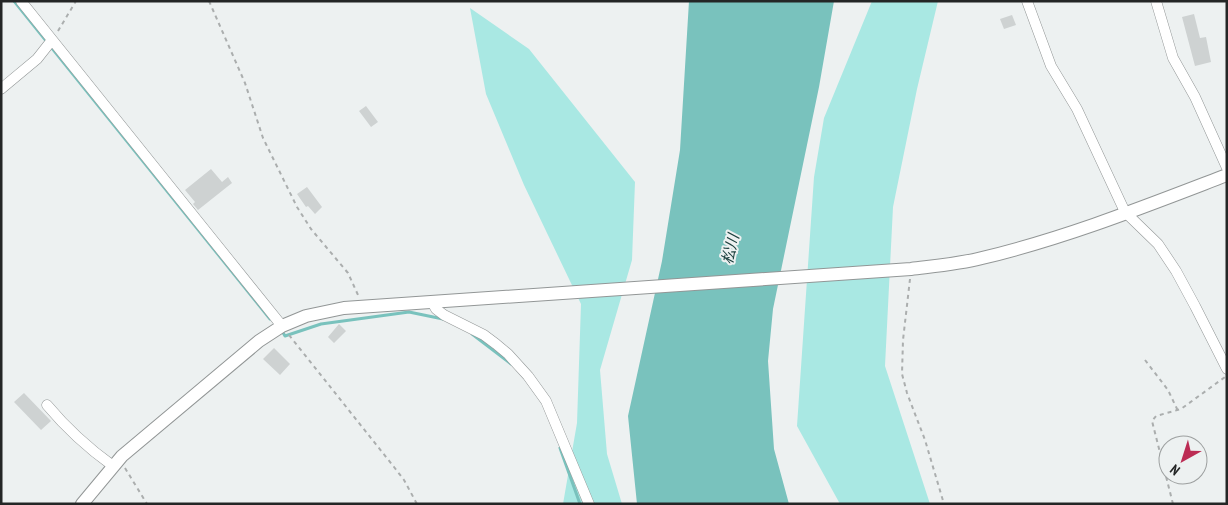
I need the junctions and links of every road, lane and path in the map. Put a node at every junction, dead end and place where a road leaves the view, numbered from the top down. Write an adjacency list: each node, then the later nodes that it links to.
1 (21, 1): 6 (street)
2 (76, 1): 6 (path)
3 (209, 1): 13 (path)
4 (1027, 1): 10 (street)
5 (1156, 1): 8 (street)
6 (52, 40): 7 (street); 14 (street)
7 (1, 89)
8 (1227, 168)
9 (1227, 175): 10 (street)
10 (1127, 213): 11 (street); 16 (street)
11 (911, 269): 12 (street); 25 (path)
12 (432, 302): 13 (street); 24 (street)
13 (361, 306): 14 (street)
14 (282, 326): 20 (street); 23 (path)
15 (1145, 360): 19 (path)
16 (1227, 369)
17 (1227, 376): 19 (path)
18 (47, 405): 20 (street)
19 (1178, 411): 26 (path)
20 (116, 463): 21 (street); 22 (path)
21 (82, 504)
22 (147, 504)
23 (417, 504)
24 (589, 504)
25 (944, 504)
26 (1173, 504)

